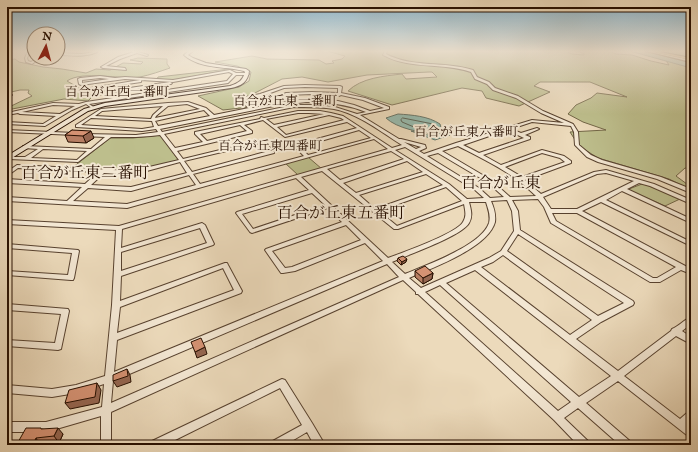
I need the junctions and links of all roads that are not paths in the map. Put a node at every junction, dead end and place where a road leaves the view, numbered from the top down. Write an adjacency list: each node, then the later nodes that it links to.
1 (220, 72): 4 (street)
2 (232, 72): 5 (street)
3 (474, 72): 48 (street)
4 (212, 73): 7 (street); 12 (street)
5 (235, 74): 6 (street); 12 (street)
6 (247, 74): 19 (street)
7 (192, 77): 11 (street); 13 (street)
8 (114, 79): 9 (street); 10 (street); 10 (street)
9 (153, 80): 11 (street); 14 (street)
10 (91, 82): 14 (street)
11 (173, 82): 15 (street); 17 (street)
12 (218, 84): 13 (street)
13 (198, 86): 15 (street)
14 (93, 88): 17 (street)
15 (176, 89): 19 (street); 22 (street)
16 (280, 89): 18 (street); 20 (street); 21 (street)
17 (96, 94): 22 (street)
18 (286, 94): 21 (street); 23 (street)
19 (177, 95): 30 (street)
20 (261, 95): 26 (street); 32 (street)
21 (339, 95): 34 (street)
22 (99, 100): 24 (street)
23 (292, 101): 26 (street); 34 (street)
24 (86, 104): 27 (street); 30 (street)
25 (168, 104): 28 (street); 31 (street); 44 (street)
26 (273, 104): 32 (street)
27 (79, 105): 35 (street); 38 (street)
28 (140, 106): 41 (street); 42 (street)
29 (323, 106): 33 (street); 36 (street); 40 (street)
30 (93, 108): 55 (street)
31 (205, 109): 39 (street); 44 (street)
32 (251, 109): 36 (street); 39 (street)
33 (319, 111): 37 (street); 43 (street)
34 (370, 112): 40 (street)
35 (8, 113): 38 (street)
36 (257, 114): 43 (street); 56 (street)
37 (331, 114): 45 (street); 49 (street)
38 (61, 115): 46 (street)
39 (213, 116): 50 (street)
40 (357, 116): 60 (street)
41 (91, 117): 42 (street); 50 (street)
42 (126, 118): 44 (street)
43 (264, 119): 47 (street); 49 (street)
44 (153, 120): 50 (street)
45 (347, 120): 49 (street); 51 (street)
46 (7, 123)
47 (241, 124): 61 (street); 61 (street)
48 (572, 125): 52 (street); 94 (street)
49 (273, 126)
50 (157, 128): 56 (street)
51 (359, 129): 59 (street); 72 (street)
52 (508, 129): 57 (street); 62 (street)
53 (537, 129): 57 (street)
54 (7, 131): 55 (street)
55 (49, 133): 58 (street); 64 (street)
56 (162, 134): 58 (street); 68 (street)
57 (520, 135): 71 (street)
58 (109, 136): 67 (street)
59 (374, 138): 66 (street); 72 (street)
60 (397, 140): 63 (street); 70 (street)
61 (206, 143): 68 (street)
62 (458, 144): 69 (street); 71 (street)
63 (406, 145): 66 (street); 70 (street)
64 (25, 147): 65 (street); 74 (street)
65 (42, 148): 67 (street); 75 (street)
66 (392, 149): 76 (street); 79 (street)
67 (91, 150): 75 (street)
68 (174, 150): 77 (street)
69 (438, 150): 73 (street); 98 (street)
70 (416, 151): 73 (street)
71 (478, 155): 78 (street)
72 (307, 156): 90 (street)
73 (423, 156): 99 (street)
74 (8, 159): 75 (street)
75 (26, 159)
76 (408, 159): 81 (street); 88 (street)
77 (181, 162): 80 (street); 83 (street); 83 (street)
78 (500, 167): 85 (street); 85 (street)
79 (323, 169): 84 (street); 88 (street)
80 (103, 171): 82 (street); 91 (street)
81 (427, 172): 89 (street); 95 (street)
82 (7, 174)
83 (189, 174): 90 (street); 91 (street)
84 (297, 176): 93 (street); 111 (street)
85 (522, 179): 96 (street)
86 (7, 181): 91 (street)
87 (639, 181): 92 (street); 96 (street); 102 (street)
88 (340, 182): 95 (street)
89 (447, 185): 101 (street); 105 (street)
90 (198, 186): 103 (street)
91 (86, 187): 103 (street)
92 (624, 190): 100 (street); 108 (street)
93 (312, 191): 104 (street); 104 (street)
94 (691, 191)
95 (355, 195): 105 (street)
96 (539, 197): 98 (street); 106 (street)
97 (7, 199): 103 (street)
98 (509, 199): 99 (street); 112 (street)
99 (488, 200): 101 (street); 124 (street)
100 (602, 200): 107 (street); 114 (street)
101 (466, 201): 105 (street); 118 (street)
102 (691, 202)
103 (68, 203)
104 (328, 206): 110 (street)
105 (374, 211)
106 (550, 211): 107 (street); 120 (street)
107 (578, 211): 120 (street)
108 (691, 221)
109 (7, 222): 111 (street)
110 (346, 223): 113 (street); 113 (street)
111 (119, 228): 116 (street)
112 (517, 231): 117 (street); 129 (street)
113 (365, 241): 118 (street)
114 (691, 244)
115 (7, 246): 122 (street)
116 (118, 251): 123 (street); 123 (street)
117 (503, 252): 119 (street); 129 (street)
118 (386, 261): 124 (street); 137 (street)
119 (476, 267): 125 (street); 133 (street)
120 (681, 267): 121 (street)
121 (691, 272)
122 (7, 273)
123 (117, 275): 127 (street)
124 (404, 277): 126 (street); 140 (street)
125 (442, 283): 126 (street); 139 (street)
126 (420, 292): 142 (street)
127 (116, 305): 132 (street); 132 (street)
128 (7, 307): 135 (street)
129 (598, 320): 133 (street)
130 (691, 320): 131 (street)
131 (675, 331): 134 (street); 136 (street)
132 (113, 338): 137 (street)
133 (570, 339): 136 (street)
134 (691, 342)
135 (7, 343)
136 (617, 376): 139 (street); 143 (street)
137 (110, 378): 138 (street); 140 (street)
138 (7, 389)
139 (579, 402): 142 (street); 152 (street)
140 (106, 410): 145 (street); 147 (street)
141 (691, 415): 143 (street)
142 (557, 417): 151 (street)
143 (682, 424): 146 (street)
144 (309, 426): 148 (street); 149 (street); 150 (street)
145 (7, 428)
146 (691, 433)
147 (106, 445)
148 (154, 445)
149 (275, 445)
150 (320, 445)
151 (585, 445)
152 (627, 445)

